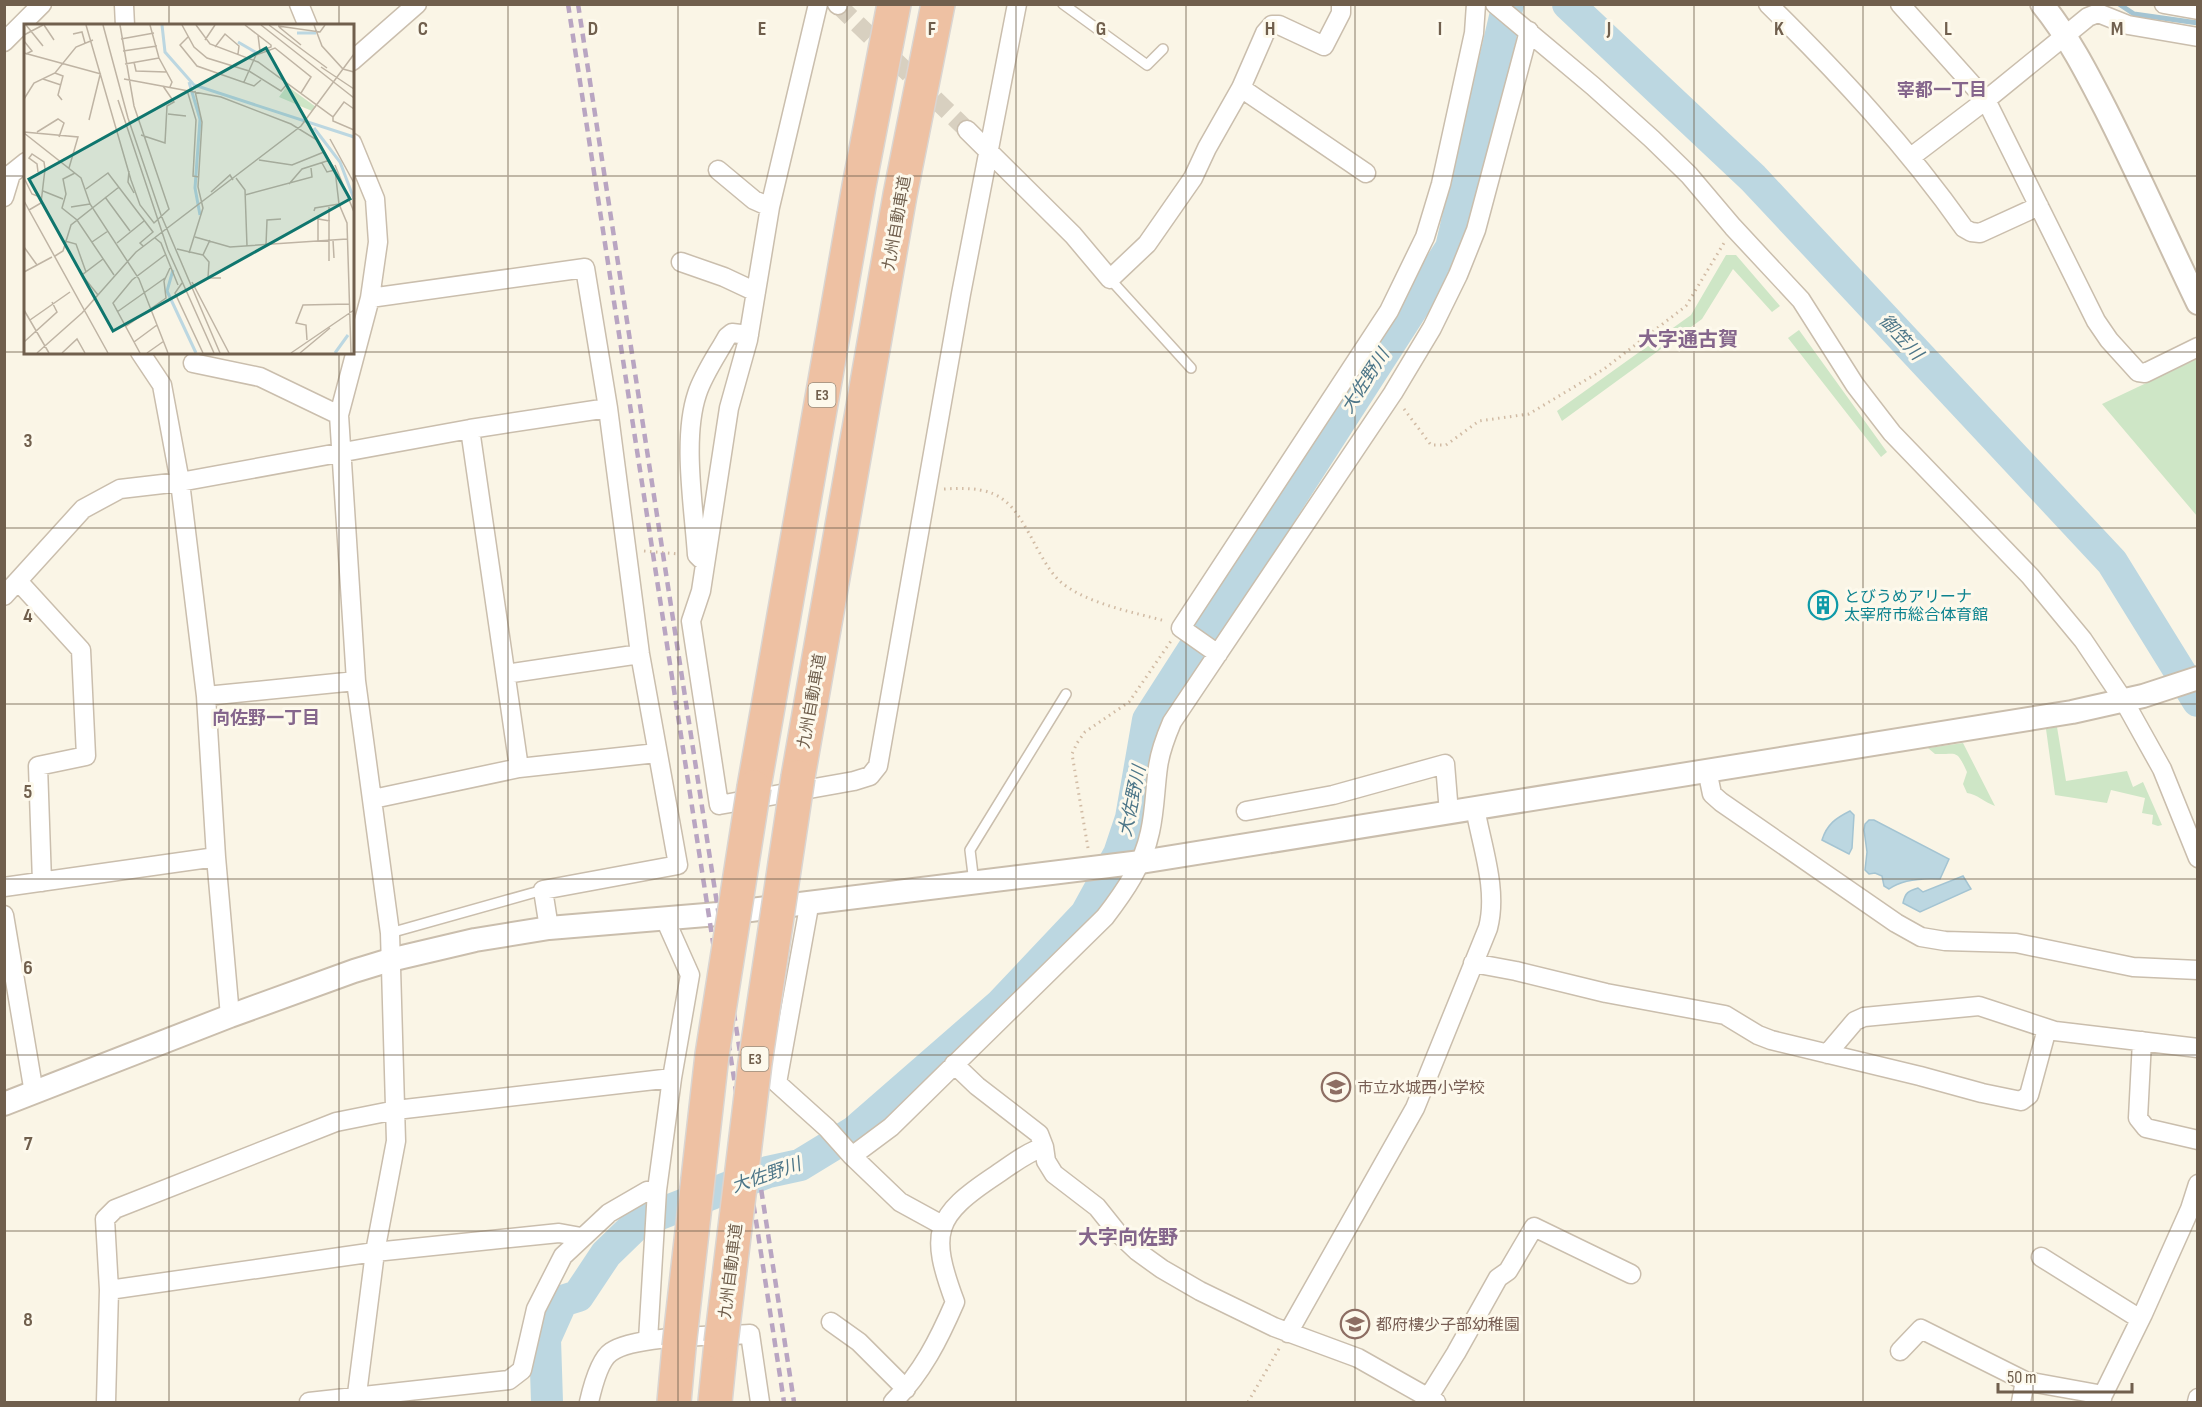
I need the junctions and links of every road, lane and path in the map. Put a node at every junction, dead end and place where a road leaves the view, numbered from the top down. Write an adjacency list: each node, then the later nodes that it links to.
1 (42, 4): 23 (street)
2 (299, 4): 19 (street)
3 (417, 4): 25 (street)
4 (818, 4): 38 (street)
5 (894, 4): 118 (highway, E3, bridge)
6 (938, 4): 73 (highway, 九州自動車道 / E3)
7 (1017, 4): 30 (street)
8 (1063, 4): 24 (lane)
9 (1341, 4): 26 (street)
10 (1476, 4): 61 (street)
11 (1495, 4): 20 (street)
12 (1768, 4): 31 (street)
13 (1900, 4): 27 (street)
14 (2042, 4): 21 (street)
15 (2164, 4): 17 (street)
16 (124, 5): 18 (street)
17 (2198, 10)
18 (125, 24)
19 (307, 24)
20 (1526, 29): 39 (street); 50 (street)
21 (2065, 36): 22 (street); 27 (street); 44 (street)
22 (2198, 37)
23 (4, 42)
24 (1163, 49)
25 (354, 59)
26 (1241, 88): 35 (street); 41 (street)
27 (1986, 100): 31 (street); 37 (street)
28 (967, 130): 30 (street)
29 (354, 148): 43 (street)
30 (989, 152): 41 (street); 56 (street)
31 (1911, 157): 37 (street)
32 (24, 163): 33 (street)
33 (8, 170): 36 (street)
34 (718, 170): 38 (street)
35 (1366, 173)
36 (4, 197)
37 (2039, 206): 46 (street)
38 (770, 207): 42 (street)
39 (1733, 227): 50 (path); 69 (street)
40 (681, 262): 42 (street)
41 (1110, 279): 49 (lane)
42 (756, 292): 45 (street)
43 (370, 298): 51 (street); 52 (street)
44 (2198, 303)
45 (749, 335): 58 (street); 58 (street)
46 (2198, 347)
47 (141, 354): 55 (street)
48 (193, 363): 52 (street)
49 (1191, 368)
50 (1393, 393): 63 (street)
51 (608, 408): 53 (street); 57 (street)
52 (339, 415): 54 (street)
53 (470, 429): 54 (street); 64 (street)
54 (342, 451): 55 (street); 66 (street)
55 (180, 482): 59 (street); 68 (street)
56 (925, 495): 61 (path); 73 (street)
57 (627, 552): 58 (path); 62 (street)
58 (701, 560): 73 (street)
59 (18, 581): 60 (street); 82 (street)
60 (4, 596)
61 (1181, 628): 63 (street); 81 (path)
62 (640, 654): 64 (street); 70 (street)
63 (1218, 654): 80 (street)
64 (506, 674): 71 (street)
65 (2198, 678): 69 (street)
66 (356, 681): 68 (street); 74 (street)
67 (1066, 694): 83 (lane)
68 (206, 696): 78 (street)
69 (2134, 699): 72 (street); 79 (street)
70 (657, 753): 71 (street); 85 (street)
71 (519, 768): 74 (street)
72 (1707, 770): 75 (street); 93 (street)
73 (811, 781): 129 (highway, 九州自動車道 / E3, bridge)
74 (373, 799): 90 (street)
75 (1475, 808): 77 (street); 92 (street)
76 (1246, 811): 77 (street)
77 (1449, 813): 80 (street)
78 (216, 857): 82 (street); 94 (street)
79 (2198, 858)
80 (1141, 862): 81 (street); 99 (street)
81 (1091, 867): 83 (street)
82 (42, 882): 84 (street)
83 (974, 883): 86 (street)
84 (4, 887)
85 (543, 890): 89 (street); 90 (lane)
86 (810, 902): 88 (street); 106 (street)
87 (4, 915): 101 (street)
88 (665, 919): 89 (street); 100 (street)
89 (549, 928): 91 (street)
90 (390, 933): 91 (street)
91 (390, 960): 94 (street); 103 (street)
92 (1473, 963): 98 (street); 117 (street)
93 (2198, 970)
94 (230, 1016): 101 (street)
95 (2047, 1029): 96 (street); 98 (street); 98 (street)
96 (2142, 1041): 97 (street); 104 (street)
97 (2198, 1048)
98 (1827, 1054)
99 (954, 1064): 105 (street); 106 (street)
100 (672, 1078): 103 (street); 108 (street)
101 (34, 1093): 102 (street)
102 (4, 1104)
103 (396, 1110): 111 (street); 114 (street)
104 (2198, 1140)
105 (1044, 1147): 109 (street); 117 (street)
106 (852, 1156): 109 (street)
107 (2198, 1184): 115 (street)
108 (657, 1191): 110 (street); 118 (street)
109 (942, 1225): 121 (street)
110 (581, 1237): 111 (street); 123 (street)
111 (375, 1252): 114 (street); 123 (street)
112 (2041, 1257): 115 (street)
113 (1631, 1274): 124 (street)
114 (109, 1290): 125 (street)
115 (2140, 1319): 122 (street)
116 (831, 1322): 121 (street)
117 (1288, 1333): 124 (street); 132 (path)
118 (663, 1344): 127 (street); 128 (highway, E3); 130 (street)
119 (1900, 1351): 120 (street)
120 (2025, 1381): 122 (street); 133 (street)
121 (906, 1389): 131 (street)
122 (2102, 1399)
123 (356, 1400): 126 (street)
124 (1432, 1400)
125 (106, 1402)
126 (309, 1402)
127 (589, 1402)
128 (674, 1402)
129 (715, 1402)
130 (759, 1402)
131 (893, 1402)
132 (1248, 1402)
133 (2021, 1402)

